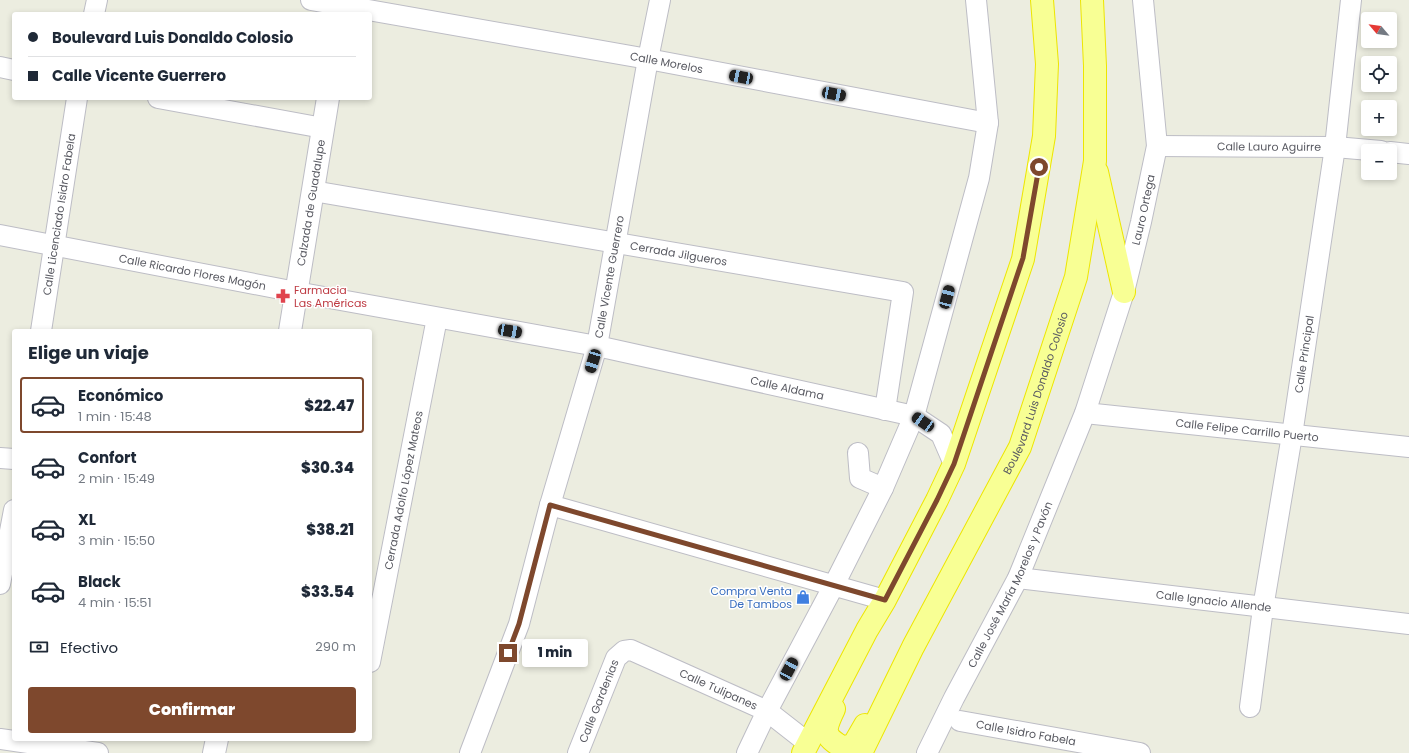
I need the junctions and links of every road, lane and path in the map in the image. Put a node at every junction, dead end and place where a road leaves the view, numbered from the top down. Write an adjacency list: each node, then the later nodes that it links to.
1 (97, 0): 10 (street)
2 (311, 0): 9 (street, Calle Morelos)
3 (660, 0): 11 (street, Calle Vicente Guerrero)
4 (976, 0): 17 (street)
5 (1042, 0): 43 (highway)
6 (1092, 0): 24 (highway, Boulevard Luis Donaldo Colosio)
7 (1143, 0): 19 (street, Lauro Ortega)
8 (1351, 0): 20 (street, Calle Principal)
9 (343, 7): 11 (street, Calle Morelos)
10 (94, 12)
11 (648, 59): 17 (street, Calle Morelos); 27 (street, Calle Vicente Guerrero)
12 (0, 67): 13 (street)
13 (12, 70)
14 (76, 100): 28 (street, Calle Licenciado Isidro Fabela)
15 (169, 100): 18 (street)
16 (328, 100): 18 (street, Calzada de Guadalupe)
17 (988, 124): 37 (street)
18 (323, 128): 25 (street, Calzada de Guadalupe)
19 (1157, 146): 20 (street, Calle Lauro Aguirre); 30 (street, Lauro Ortega)
20 (1335, 147): 21 (street, Calle Lauro Aguirre); 38 (street, Calle Principal)
21 (1361, 149)
22 (1397, 153): 23 (street)
23 (1409, 154)
24 (1095, 161): 30 (highway); 54 (highway, Boulevard Luis Donaldo Colosio)
25 (313, 191): 27 (street, Cerrada Jilgueros); 29 (street, Calzada de Guadalupe)
26 (0, 235): 28 (street, Calle Ricardo Flores Magón)
27 (615, 244): 34 (street, Calle Vicente Guerrero); 35 (street, Cerrada Jilgueros)
28 (53, 246): 29 (street, Calle Ricardo Flores Magón); 32 (street, Calle Licenciado Isidro Fabela)
29 (296, 292): 31 (street, Calle Ricardo Flores Magón); 33 (street, Calzada de Guadalupe)
30 (1124, 292): 36 (street, Lauro Ortega)
31 (437, 318): 34 (street, Calle Ricardo Flores Magón); 56 (street, Cerrada Adolfo López Mateos)
32 (41, 329)
33 (290, 329)
34 (597, 346): 35 (street, Calle Aldama); 45 (street, Calle Vicente Guerrero)
35 (885, 410): 37 (street, Calle Aldama)
36 (1085, 412): 38 (street, Calle Felipe Carrillo Puerto); 47 (street, Calle José María Morelos y Pavón)
37 (914, 416): 43 (street, Calle Aldama); 44 (street)
38 (1292, 435): 39 (street, Calle Felipe Carrillo Puerto); 51 (street, Calle Principal)
39 (1409, 447)
40 (858, 453): 44 (street)
41 (0, 458): 42 (street)
42 (12, 460)
43 (954, 464): 50 (highway)
44 (883, 488): 49 (street)
45 (550, 505): 49 (street); 67 (street, Calle Vicente Guerrero)
46 (12, 524): 48 (street)
47 (1018, 578): 51 (street, Calle Ignacio Allende); 71 (street, Calle José María Morelos y Pavón)
48 (4, 579)
49 (834, 585): 50 (street); 58 (street)
50 (885, 600): 53 (highway)
51 (1263, 608): 52 (street, Calle Ignacio Allende); 57 (street, Calle Principal)
52 (1409, 624)
53 (867, 630): 54 (highway); 64 (highway)
54 (913, 647): 70 (highway, Boulevard Luis Donaldo Colosio)
55 (624, 651): 58 (street, Calle Tulipanes); 68 (street, Calle Gardenias)
56 (372, 652)
57 (1250, 707)
58 (767, 711): 64 (street, Calle Tulipanes); 69 (street)
59 (960, 720): 72 (street, Calle Isidro Fabela)
60 (0, 739): 61 (street)
61 (12, 741)
62 (14, 741): 65 (street)
63 (217, 741): 66 (street)
64 (805, 748)
65 (98, 753)
66 (214, 753)
67 (470, 753)
68 (578, 753)
69 (747, 753)
70 (861, 753)
71 (928, 753)
72 (1140, 753)

